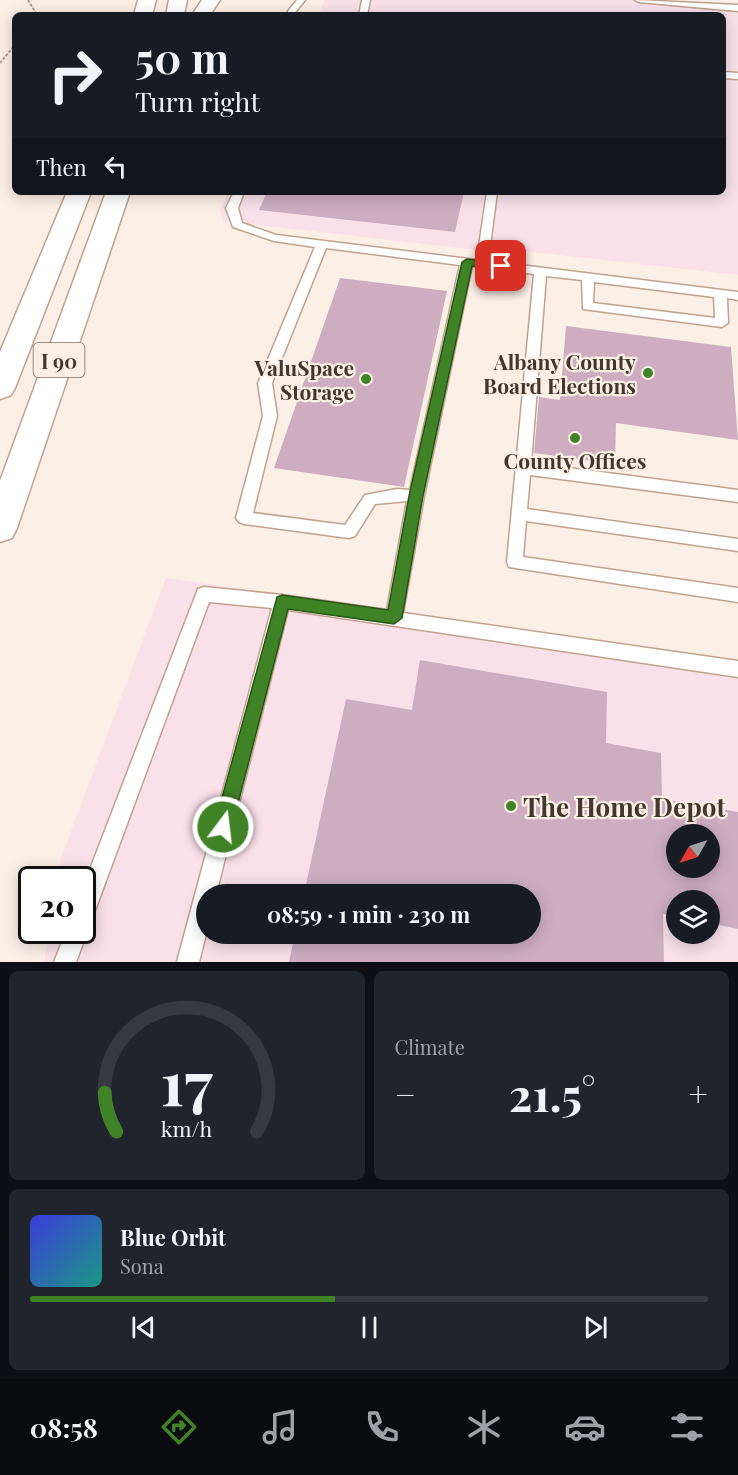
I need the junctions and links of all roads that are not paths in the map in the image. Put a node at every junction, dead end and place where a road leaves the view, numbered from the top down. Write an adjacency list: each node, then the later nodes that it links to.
1 (426, 0): 2 (lane)
2 (433, 0)
3 (639, 0): 4 (lane)
4 (738, 8)
5 (78, 195): 15 (highway, I 90)
6 (117, 195): 20 (highway, I 90)
7 (238, 195): 9 (lane)
8 (491, 195): 10 (lane)
9 (321, 246): 10 (lane); 17 (lane)
10 (474, 263): 11 (lane); 17 (lane)
11 (540, 271): 12 (lane); 16 (lane)
12 (588, 277): 13 (lane); 13 (lane)
13 (720, 294): 14 (lane)
14 (738, 296)
15 (0, 388)
16 (523, 468): 18 (lane); 19 (lane)
17 (416, 496): 24 (lane)
18 (738, 496)
19 (520, 514): 21 (lane); 22 (lane)
20 (0, 528)
21 (738, 546)
22 (738, 595)
23 (282, 602): 24 (lane); 26 (lane); 29 (lane)
24 (394, 618): 25 (lane)
25 (738, 669)
26 (96, 882)
27 (72, 944): 28 (lane)
28 (65, 962)
29 (188, 962)

